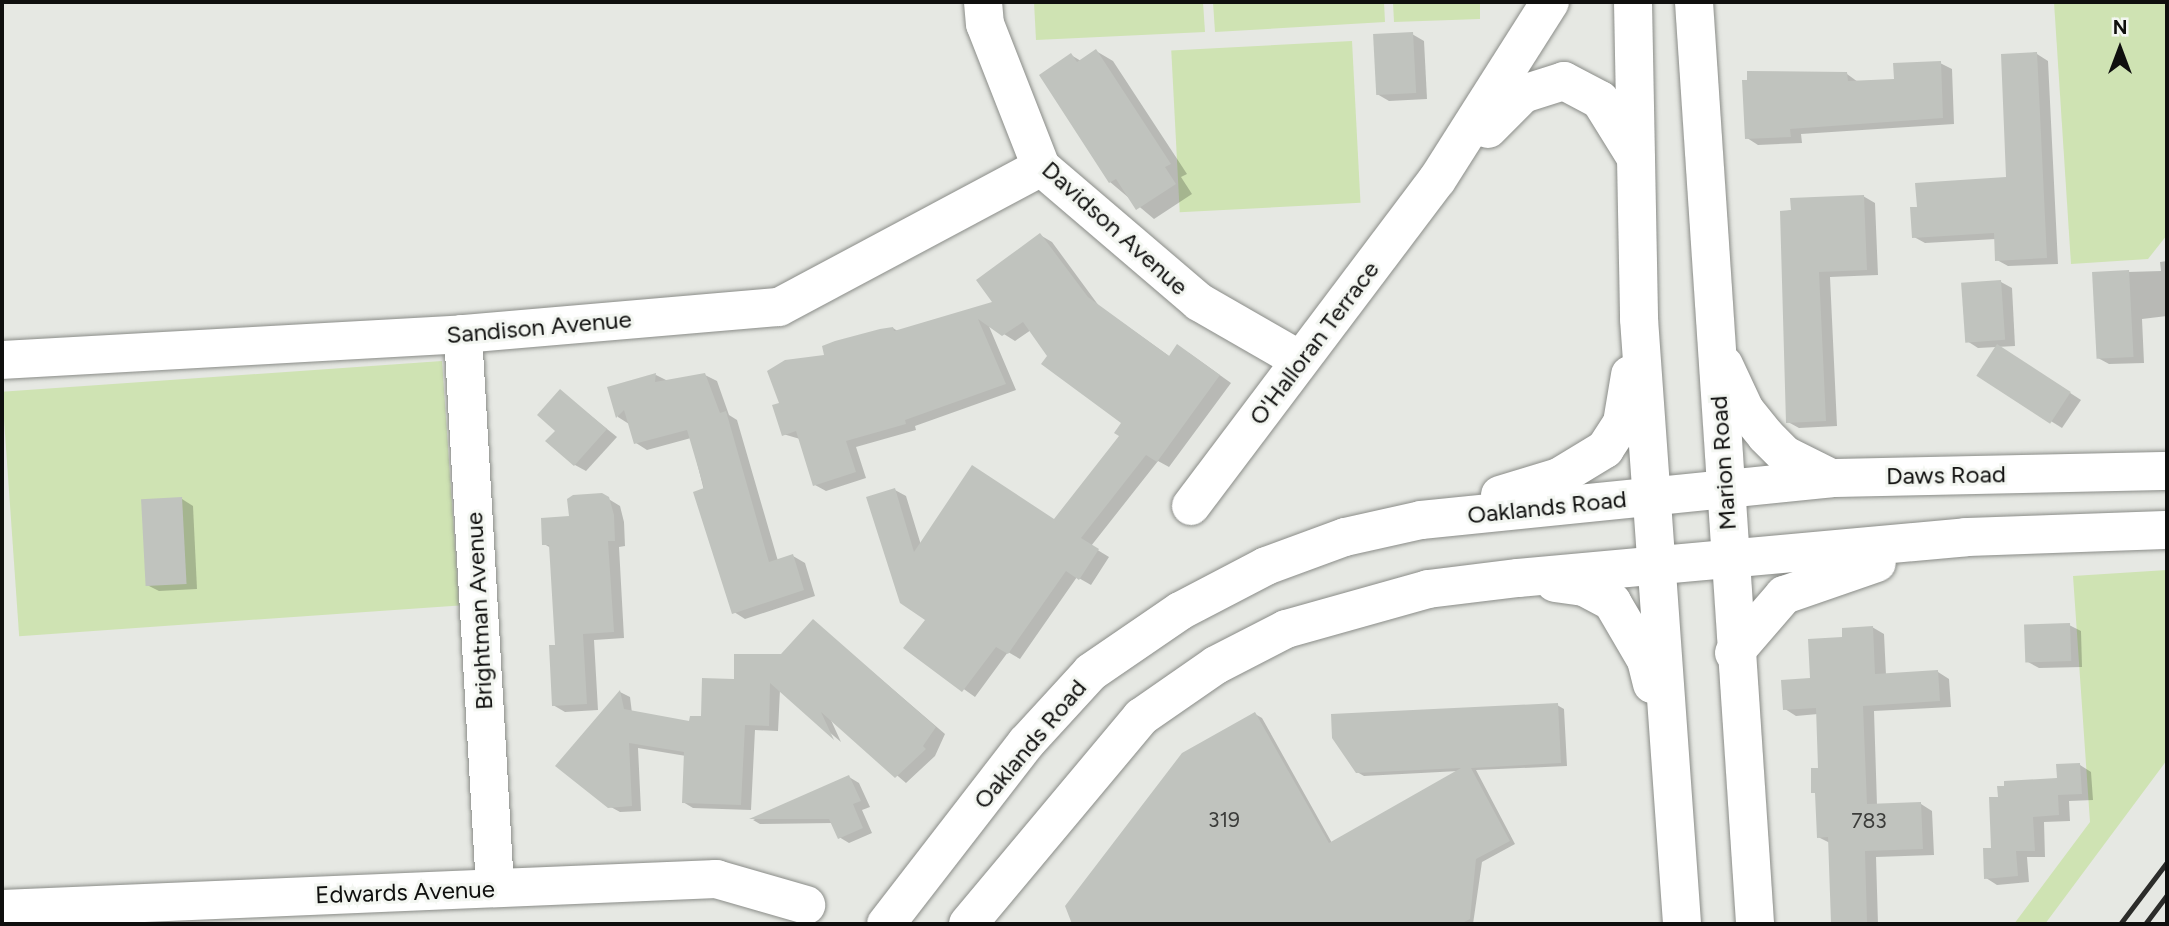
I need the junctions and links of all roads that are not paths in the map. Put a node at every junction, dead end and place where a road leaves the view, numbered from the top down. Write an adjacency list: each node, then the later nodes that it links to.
1 (983, 2): 6 (main road, Davidson Avenue)
2 (1550, 2): 7 (main road, O'Halloran Terrace)
3 (1633, 2): 5 (main road)
4 (1694, 2): 10 (main road, Marion Road)
5 (1636, 158): 7 (main road, O'Halloran Terrace); 8 (main road)
6 (1041, 167): 9 (main road, Sandison Avenue); 12 (main road, Davidson Avenue)
7 (1437, 180): 12 (main road, O'Halloran Terrace)
8 (1639, 319): 16 (main road); 18 (main road)
9 (463, 334): 11 (main road, Sandison Avenue); 26 (main road, Brightman Avenue)
10 (1716, 347): 14 (main road); 15 (main road, Marion Road)
11 (2, 360)
12 (1300, 360): 17 (main road, O'Halloran Terrace)
13 (2167, 471): 14 (main road, Daws Road)
14 (1830, 478): 15 (main road, Daws Road)
15 (1725, 489): 16 (main road, Oaklands Road); 21 (main road, Marion Road)
16 (1653, 496): 18 (main road, Oaklands Road); 22 (main road)
17 (1191, 506)
18 (1421, 520): 30 (main road, Oaklands Road)
19 (2167, 530): 20 (main road)
20 (1966, 537): 21 (main road); 24 (main road)
21 (1730, 558): 22 (main road); 24 (main road, Marion Road)
22 (1656, 565): 23 (main road); 25 (main road)
23 (1518, 578): 25 (main road); 31 (main road)
24 (1734, 653): 33 (main road, Marion Road)
25 (1667, 740): 32 (main road)
26 (495, 888): 27 (main road, Edwards Avenue); 29 (main road, Edwards Avenue)
27 (806, 905)
28 (2, 909): 29 (main road, Edwards Avenue)
29 (116, 914)
30 (886, 924)
31 (968, 924)
32 (1682, 924)
33 (1755, 924)

